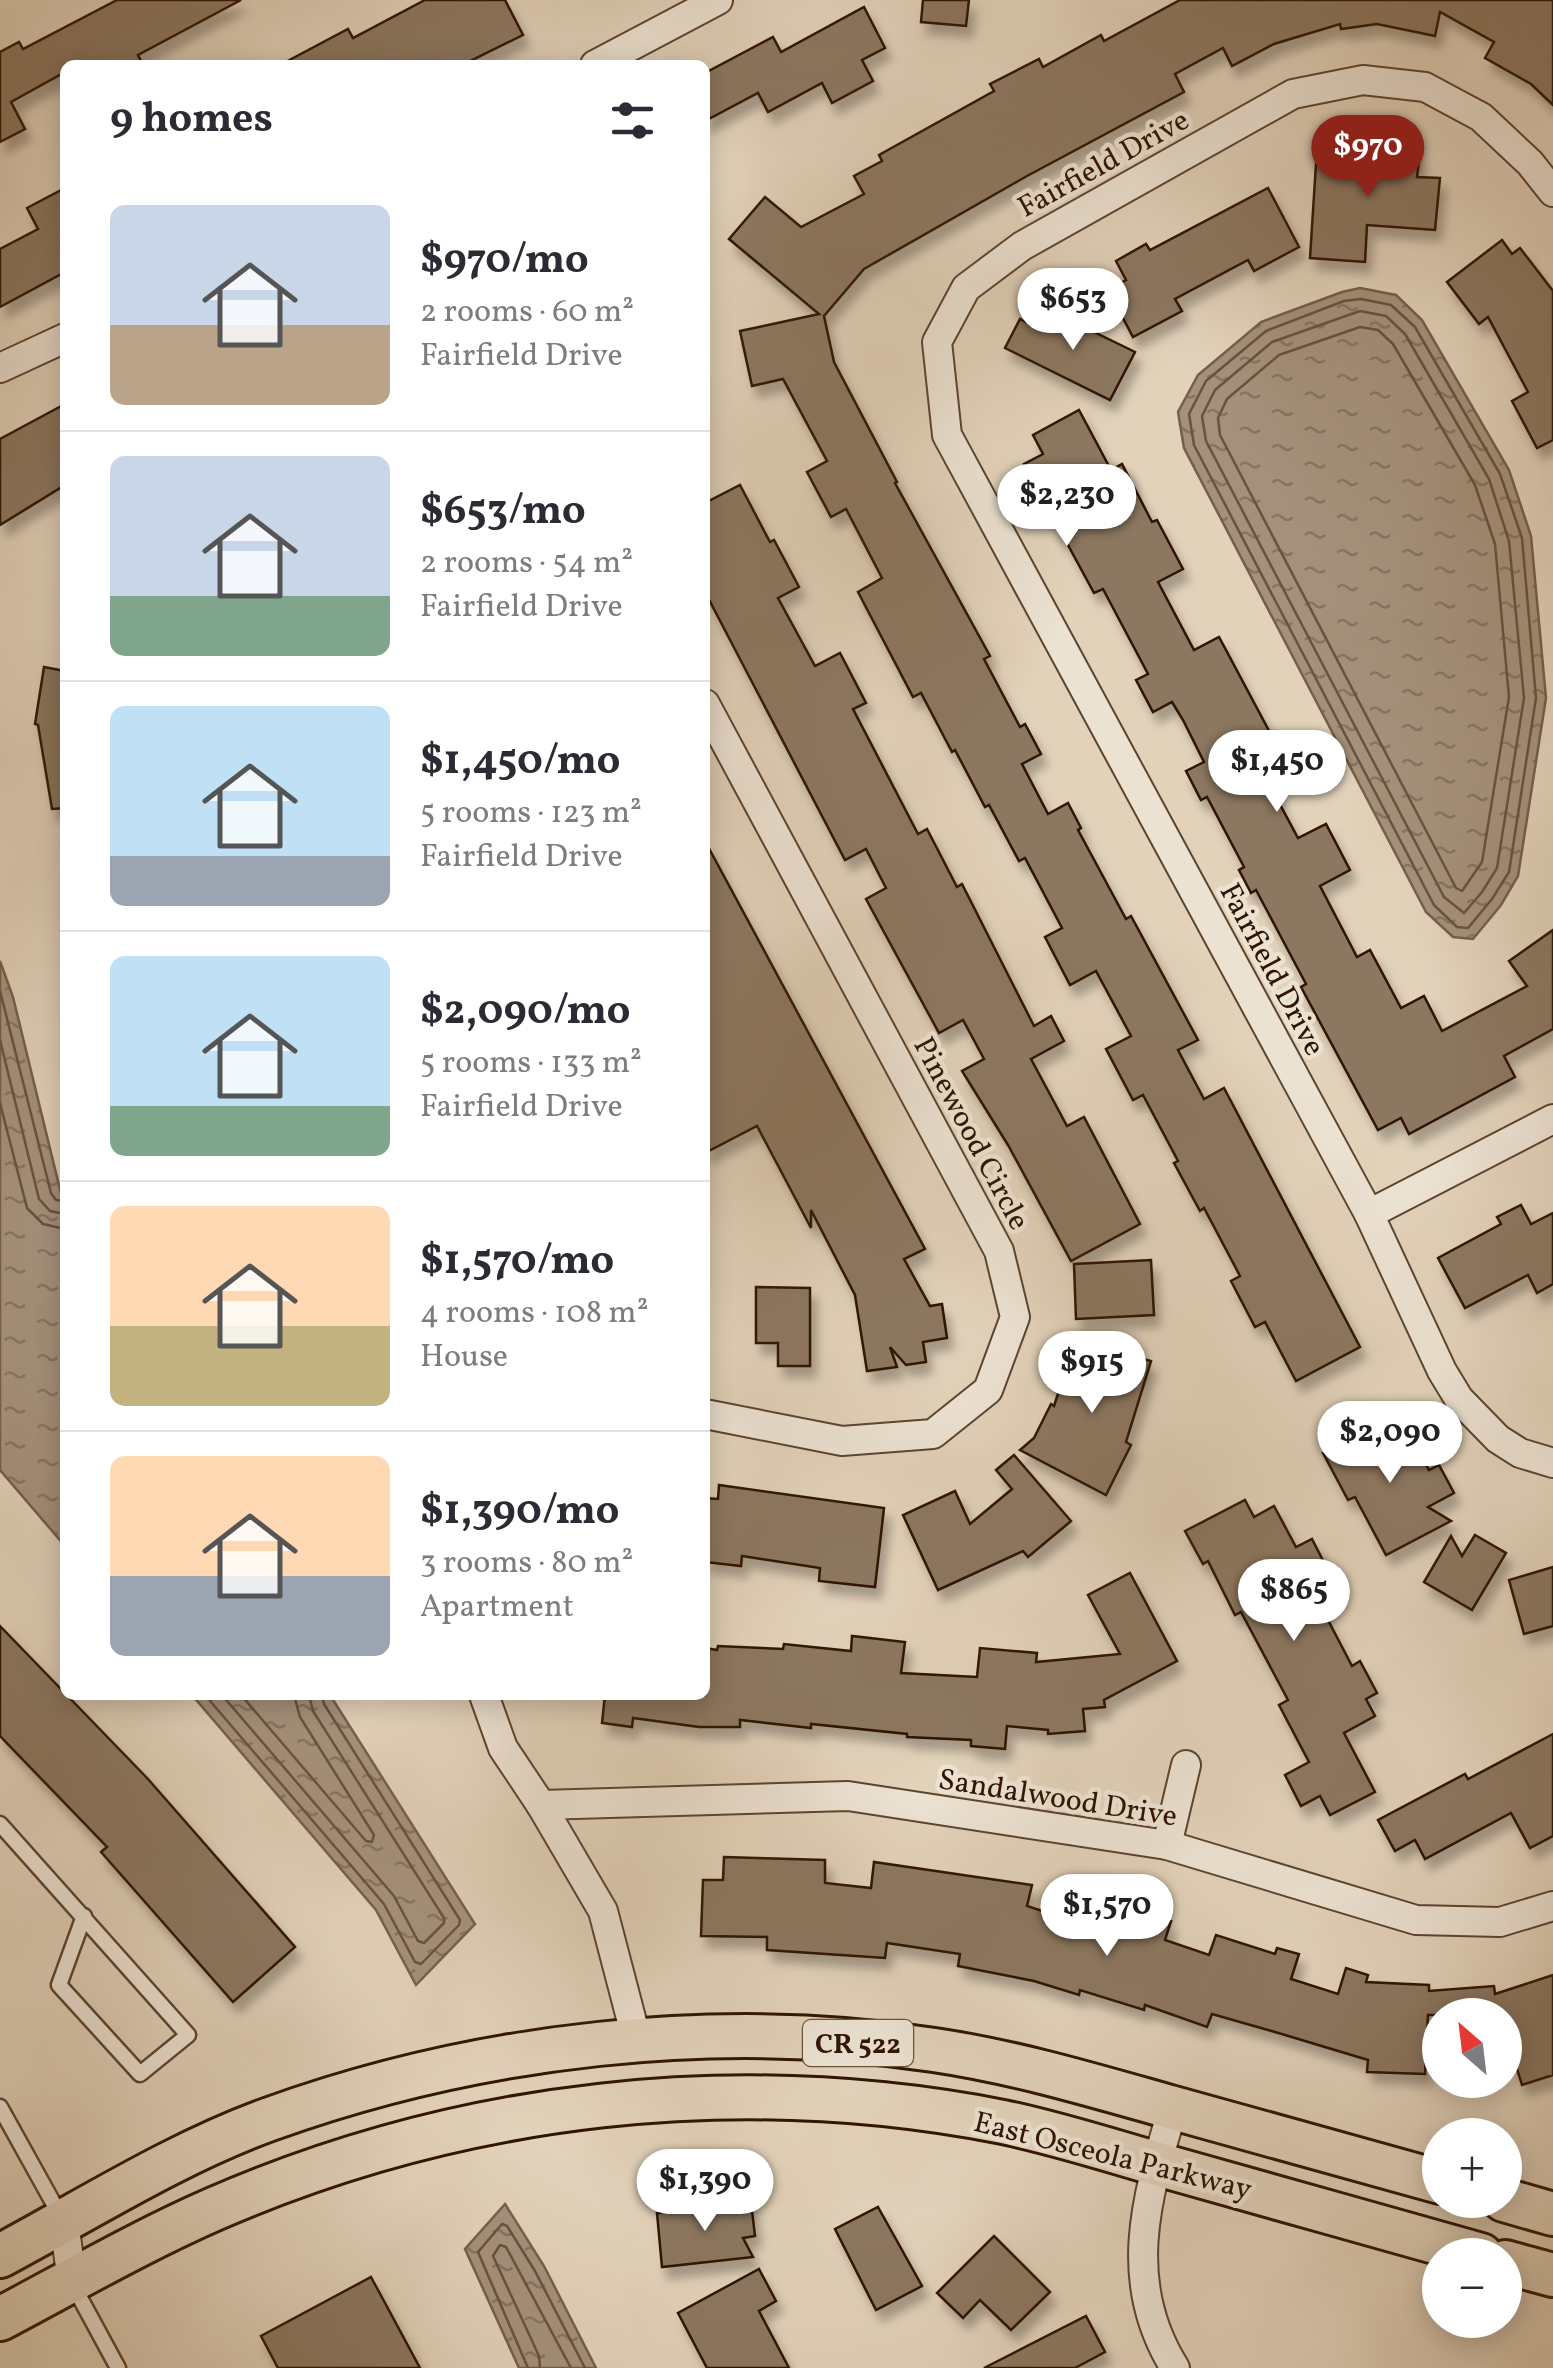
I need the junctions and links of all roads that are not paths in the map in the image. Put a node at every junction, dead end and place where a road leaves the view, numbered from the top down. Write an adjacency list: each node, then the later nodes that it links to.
1 (718, 0): 2 (street)
2 (605, 60)
3 (1553, 192): 8 (street, Fairfield Drive)
4 (60, 340): 5 (street)
5 (0, 368)
6 (710, 713): 9 (street, Pinewood Circle)
7 (1553, 1119): 8 (street)
8 (1369, 1214): 10 (street, Fairfield Drive)
9 (710, 1415)
10 (1553, 1463)
11 (486, 1700): 13 (street)
12 (1186, 1765): 15 (street)
13 (541, 1804): 15 (street, Sandalwood Drive); 18 (street)
14 (2, 1832): 17 (lane)
15 (1167, 1845): 16 (street, Sandalwood Drive)
16 (1553, 1906)
17 (84, 1916): 17 (lane)
18 (637, 2042): 19 (main road, East Osceola Parkway / CR 522); 21 (main road); 26 (main road, East Osceola Parkway / CR 522)
19 (1173, 2108): 22 (street); 23 (main road, East Osceola Parkway / CR 522)
20 (2, 2116): 26 (lane)
21 (361, 2155): 22 (main road, East Osceola Parkway / CR 522); 31 (main road, East Osceola Parkway / CR 522)
22 (1156, 2164): 27 (main road, East Osceola Parkway / CR 522); 34 (street)
23 (1422, 2177)
24 (1522, 2205): 25 (main road)
25 (1553, 2214)
26 (64, 2222): 28 (main road, East Osceola Parkway / CR 522); 31 (street)
27 (1422, 2238)
28 (0, 2256)
29 (1522, 2267): 30 (main road)
30 (1553, 2275)
31 (72, 2281): 32 (main road, East Osceola Parkway / CR 522); 33 (lane)
32 (0, 2319)
33 (118, 2368)
34 (1175, 2368)

